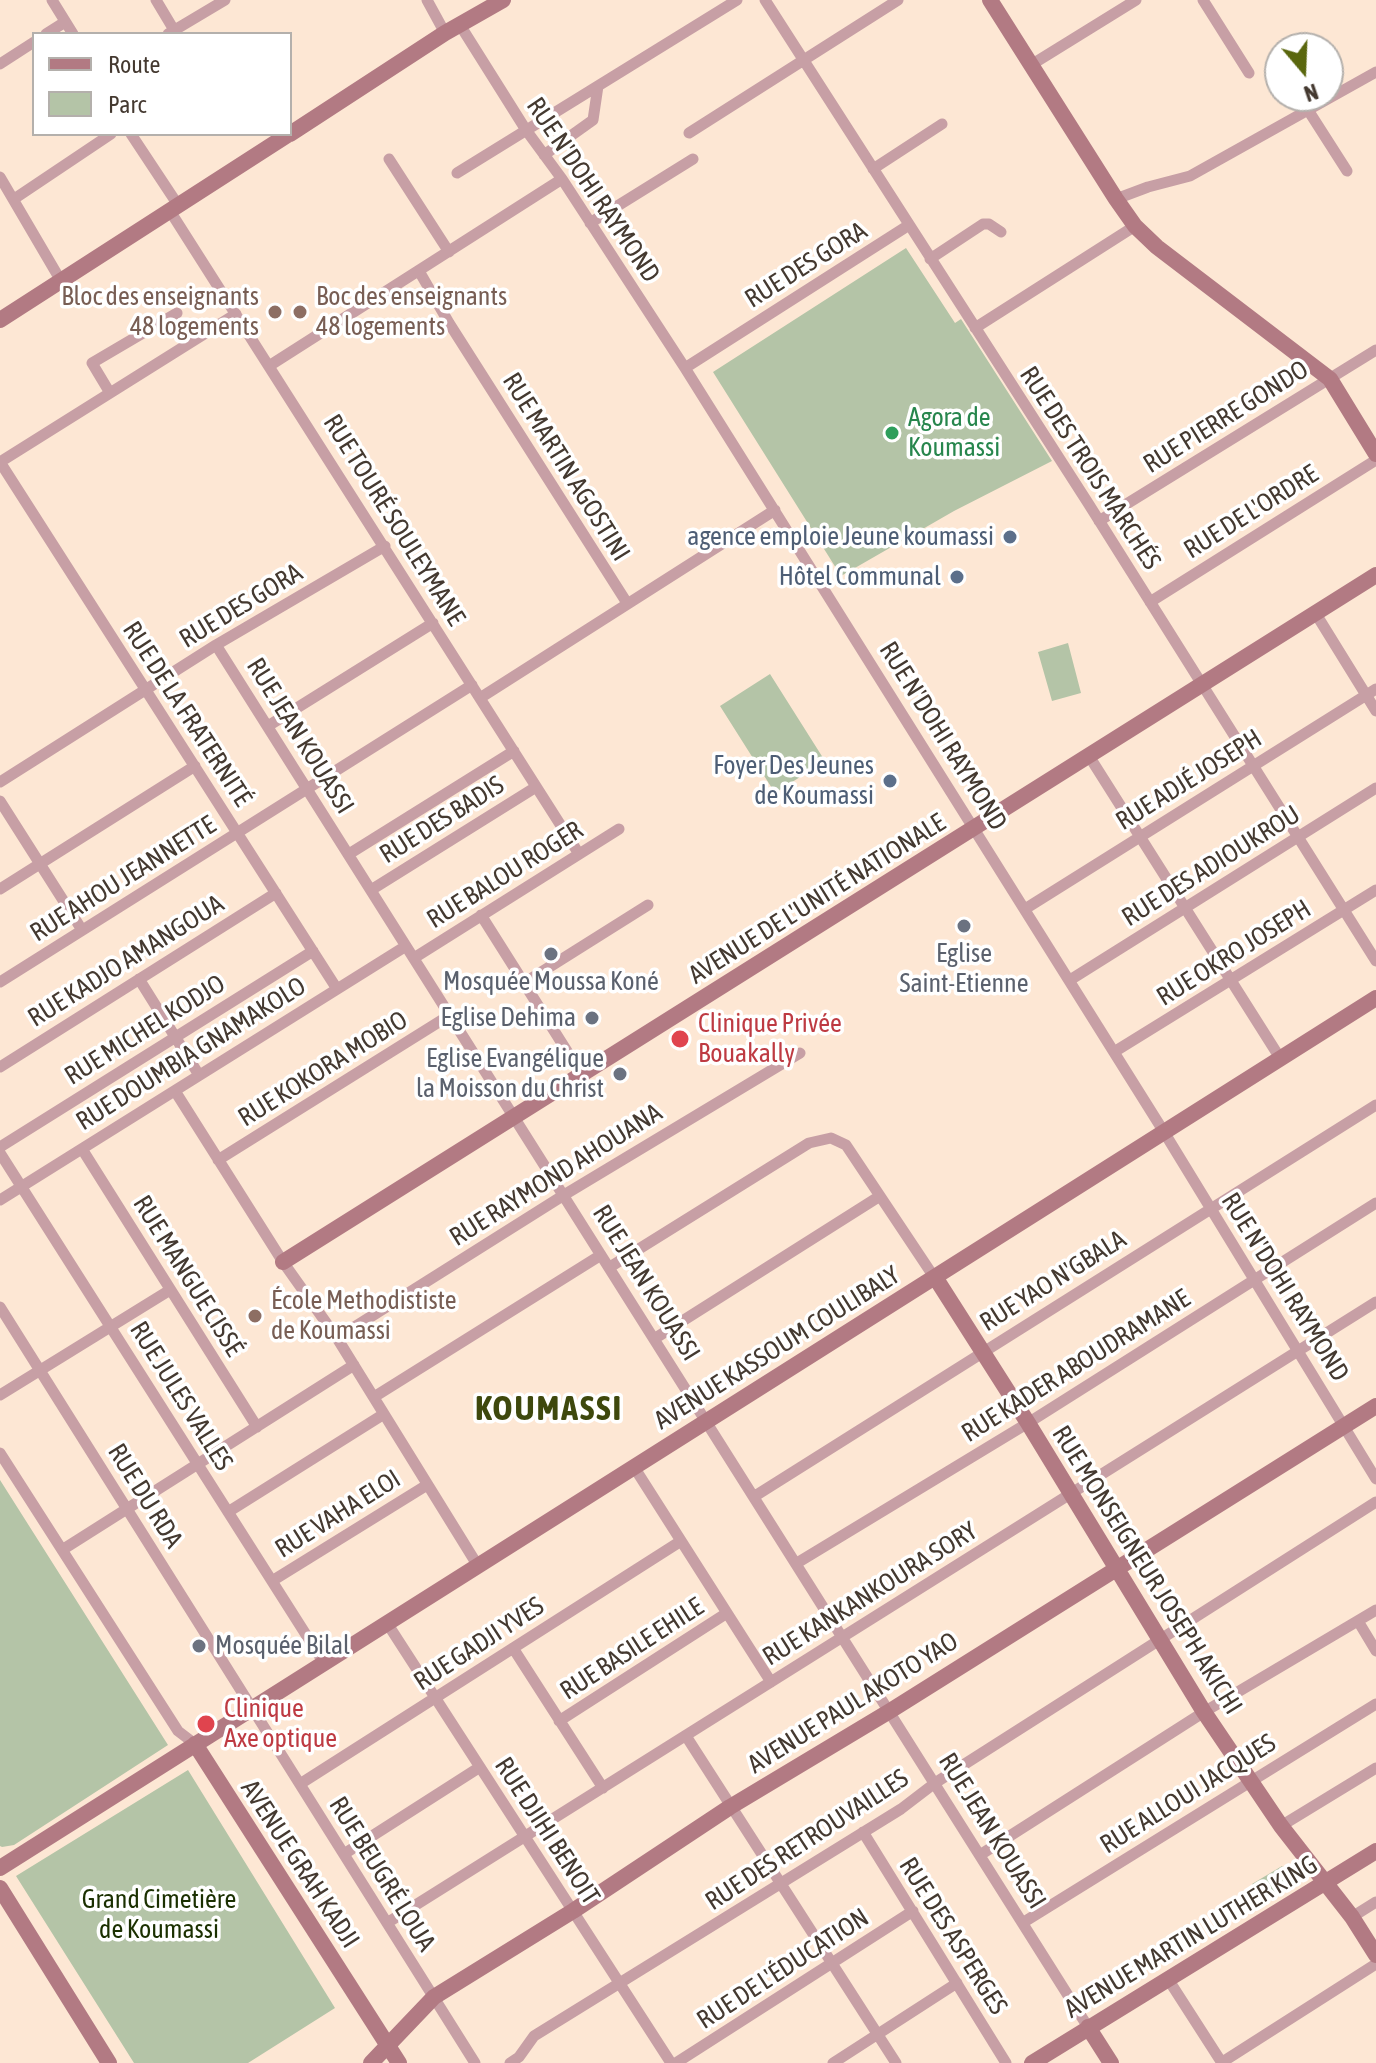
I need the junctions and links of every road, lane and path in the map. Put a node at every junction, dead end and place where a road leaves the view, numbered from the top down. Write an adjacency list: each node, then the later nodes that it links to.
1 (52, 0): 12 (street)
2 (156, 0): 16 (street)
3 (225, 0): 16 (street)
4 (427, 0): 17 (street)
5 (503, 0): 13 (street)
6 (737, 0): 24 (street)
7 (765, 0): 19 (street, RUE DES TROIS MARCHÉS)
8 (898, 0): 19 (street)
9 (990, 0): 21 (street)
10 (1136, 0): 21 (street)
11 (1203, 0): 23 (street)
12 (65, 22): 14 (street); 15 (street)
13 (460, 25): 17 (street); 29 (street, RUE N'DOHI RAYMOND)
14 (49, 32)
15 (72, 32)
16 (171, 32)
17 (445, 33): 30 (street)
18 (32, 43): 20 (street)
19 (803, 60): 31 (street); 38 (street, RUE DES TROIS MARCHÉS)
20 (0, 64)
21 (1031, 65): 44 (street)
22 (1376, 72): 25 (street)
23 (1249, 73)
24 (598, 86): 29 (street); 35 (street)
25 (1344, 90)
26 (1304, 112): 44 (street)
27 (1309, 112): 39 (street)
28 (942, 124): 38 (street)
29 (526, 130): 35 (street, RUE N'DOHI RAYMOND); 40 (street)
30 (292, 133)
31 (689, 133)
32 (108, 136): 43 (street)
33 (132, 136): 45 (street, RUE TOURÉ SOULEYMANE)
34 (287, 136): 45 (street)
35 (544, 155): 42 (street, RUE N'DOHI RAYMOND)
36 (389, 159): 50 (street)
37 (693, 159): 46 (street)
38 (873, 169): 47 (street, RUE DES TROIS MARCHÉS)
39 (1347, 171)
40 (457, 173)
41 (0, 177): 43 (street)
42 (562, 179): 46 (street, RUE N'DOHI RAYMOND); 50 (street)
43 (14, 199): 53 (street)
44 (1116, 199): 48 (street)
45 (174, 208): 53 (street); 55 (street, RUE TOURÉ SOULEYMANE)
46 (590, 223): 60 (street, RUE N'DOHI RAYMOND)
47 (909, 225): 51 (street, RUE DES TROIS MARCHÉS); 60 (street, RUE DES GORA)
48 (1135, 226): 57 (street); 61 (street)
49 (1001, 232): 51 (street)
50 (449, 252): 52 (street)
51 (930, 259): 57 (street, RUE DES TROIS MARCHÉS)
52 (419, 271): 59 (street); 71 (street, RUE MARTIN AGOSTINI)
53 (61, 281): 56 (street)
54 (177, 313): 62 (street)
55 (236, 314): 59 (street, RUE TOURÉ SOULEYMANE); 62 (street)
56 (0, 320)
57 (975, 328): 67 (street, RUE DES TROIS MARCHÉS)
58 (1376, 350): 61 (street, RUE PIERRE GONDO)
59 (269, 366): 68 (street, RUE TOURÉ SOULEYMANE)
60 (685, 368): 66 (street, RUE N'DOHI RAYMOND)
61 (1330, 379): 63 (street); 67 (street, RUE PIERRE GONDO)
62 (110, 393): 65 (street)
63 (1376, 454)
64 (1376, 460): 70 (street, RUE DE L'ORDRE)
65 (0, 462): 77 (street, RUE DE LA FRATERNITÉ)
66 (775, 510): 71 (street); 91 (street, RUE N'DOHI RAYMOND)
67 (1099, 521): 70 (street, RUE DES TROIS MARCHÉS)
68 (385, 546): 73 (street, RUE TOURÉ SOULEYMANE); 74 (street, RUE DES GORA)
69 (1376, 575): 72 (street, AVENUE DE L'UNITÉ NATIONALE)
70 (1150, 602): 76 (street, RUE DES TROIS MARCHÉS)
71 (627, 603): 79 (street)
72 (1316, 614): 76 (street, AVENUE DE L'UNITÉ NATIONALE); 78 (street)
73 (433, 623): 75 (street, RUE TOURÉ SOULEYMANE); 81 (street)
74 (216, 645): 77 (street, RUE DES GORA); 81 (street, RUE JEAN KOUASSI)
75 (472, 685): 79 (street, RUE TOURÉ SOULEYMANE); 89 (street, RUE AHOU JEANNETTE)
76 (1204, 685): 83 (street, AVENUE DE L'UNITÉ NATIONALE); 84 (street, RUE DES TROIS MARCHÉS)
77 (146, 691): 85 (street, RUE DE LA FRATERNITÉ); 86 (street, RUE DES GORA)
78 (1371, 692): 80 (street); 84 (street, RUE ADJÉ JOSEPH)
79 (480, 698): 82 (street, RUE TOURÉ SOULEYMANE)
80 (1376, 711)
81 (268, 726): 89 (street, RUE JEAN KOUASSI)
82 (514, 751): 87 (street, RUE TOURÉ SOULEYMANE); 96 (street)
83 (1089, 756): 91 (street, AVENUE DE L'UNITÉ NATIONALE); 94 (street)
84 (1254, 765): 94 (street, RUE ADJÉ JOSEPH); 95 (street, RUE DES TROIS MARCHÉS)
85 (195, 766): 93 (street, RUE DE LA FRATERNITÉ); 98 (street)
86 (0, 782)
87 (536, 787): 97 (street, RUE TOURÉ SOULEYMANE); 100 (street, RUE DES BADIS)
88 (1376, 788): 95 (street, RUE DES ADIOUKROU)
89 (307, 789): 93 (street, RUE AHOU JEANNETTE); 96 (street, RUE JEAN KOUASSI)
90 (0, 801): 98 (street)
91 (975, 828): 105 (street, RUE N'DOHI RAYMOND); 127 (street, AVENUE DE L'UNITÉ NATIONALE)
92 (619, 829): 97 (street, RUE BALOU ROGER)
93 (237, 833): 102 (street, RUE DE LA FRATERNITÉ); 108 (street, RUE AHOU JEANNETTE)
94 (1140, 837): 104 (street); 105 (street, RUE ADJÉ JOSEPH)
95 (1298, 837): 104 (street, RUE DES ADIOUKROU); 106 (street, RUE DES TROIS MARCHÉS)
96 (349, 854): 100 (street, RUE JEAN KOUASSI)
97 (579, 854): 107 (street, RUE BALOU ROGER)
98 (40, 864): 99 (street); 108 (street)
99 (0, 889)
100 (371, 890): 109 (street, RUE JEAN KOUASSI)
101 (1376, 890): 106 (street, RUE OKRO JOSEPH)
102 (276, 893): 110 (street, RUE DE LA FRATERNITÉ); 113 (street, RUE KADJO AMANGOUA)
103 (648, 905): 117 (street)
104 (1185, 908): 114 (street, RUE DES ADIOUKROU); 115 (street)
105 (1025, 909): 114 (street, RUE N'DOHI RAYMOND)
106 (1344, 910): 112 (street, RUE DES TROIS MARCHÉS); 115 (street, RUE OKRO JOSEPH)
107 (481, 915): 111 (street, RUE BALOU ROGER); 117 (street)
108 (82, 930): 116 (street, RUE AHOU JEANNETTE)
109 (406, 946): 111 (street, RUE JEAN KOUASSI); 118 (street, RUE DOUMBIA GNAMAKOLO)
110 (313, 951): 118 (street, RUE DE LA FRATERNITÉ); 121 (street, RUE MICHEL KODJO)
111 (414, 958): 120 (street, RUE JEAN KOUASSI)
112 (1376, 961)
113 (139, 979): 121 (street); 125 (street, RUE KADJO AMANGOUA)
114 (1070, 980): 122 (street, RUE N'DOHI RAYMOND)
115 (1231, 980): 122 (street, RUE OKRO JOSEPH); 124 (street)
116 (0, 982)
117 (524, 983): 127 (street)
118 (337, 989): 126 (street, RUE DOUMBIA GNAMAKOLO)
119 (1376, 998): 124 (street, AVENUE KASSOUM COULIBALY)
120 (450, 1015): 130 (street, RUE JEAN KOUASSI); 134 (street, RUE KOKORA MOBIO)
121 (175, 1037): 126 (street); 133 (street, RUE MICHEL KODJO)
122 (1114, 1052): 131 (street, RUE N'DOHI RAYMOND)
123 (800, 1053): 136 (street, RUE RAYMOND AHOUANA)
124 (1280, 1058): 131 (street, AVENUE KASSOUM COULIBALY)
125 (0, 1067)
126 (199, 1075): 128 (street, RUE DOUMBIA GNAMAKOLO)
127 (582, 1075): 130 (street, AVENUE DE L'UNITÉ NATIONALE)
128 (175, 1091): 132 (street, RUE DOUMBIA GNAMAKOLO); 134 (street)
129 (1376, 1105): 140 (street, RUE YAO N'GBALA)
130 (515, 1117): 136 (street, RUE JEAN KOUASSI); 142 (street, AVENUE DE L'UNITÉ NATIONALE)
131 (1164, 1132): 140 (street, RUE N'DOHI RAYMOND); 144 (street, AVENUE KASSOUM COULIBALY)
132 (82, 1149): 135 (street, RUE DOUMBIA GNAMAKOLO); 146 (street, RUE MANGUE CISSÉ)
133 (0, 1150): 135 (street, RUE JULES VALLES)
134 (218, 1160): 142 (street)
135 (21, 1187): 138 (street, RUE DOUMBIA GNAMAKOLO); 149 (street, RUE JULES VALLES)
136 (564, 1195): 141 (street, RUE JEAN KOUASSI); 150 (street, RUE RAYMOND AHOUANA)
137 (880, 1196): 143 (street, RUE MONSEIGNEUR JOSEPH AKICHI); 144 (street, RUE MONSEIGNEUR JOSEPH AKICHI); 151 (street)
138 (0, 1200)
139 (1376, 1203): 145 (street, RUE KADER ABOUDRAMANE)
140 (1212, 1209): 145 (street, RUE N'DOHI RAYMOND); 153 (street, RUE YAO N'GBALA)
141 (601, 1255): 143 (street, RUE JEAN KOUASSI); 157 (street)
142 (283, 1262): 150 (street)
143 (610, 1267): 151 (street, RUE JEAN KOUASSI)
144 (934, 1277): 153 (street, RUE MONSEIGNEUR JOSEPH AKICHI); 160 (street, AVENUE KASSOUM COULIBALY)
145 (1255, 1279): 152 (street, RUE N'DOHI RAYMOND); 161 (street, RUE KADER ABOUDRAMANE)
146 (170, 1290): 149 (street); 163 (street, RUE MANGUE CISSÉ)
147 (1376, 1302): 152 (street, RUE KANKANKOURA SORY)
148 (0, 1307): 155 (street, RUE DU RDA)
149 (110, 1327): 155 (street); 165 (street, RUE JULES VALLES)
150 (337, 1338): 154 (street)
151 (654, 1339): 160 (street, RUE JEAN KOUASSI)
152 (1300, 1350): 162 (street, RUE N'DOHI RAYMOND); 169 (street, RUE KANKANKOURA SORY)
153 (982, 1351): 161 (street, RUE MONSEIGNEUR JOSEPH AKICHI); 170 (street, RUE YAO N'GBALA)
154 (354, 1365): 157 (street); 163 (street)
155 (40, 1370): 156 (street); 172 (street, RUE DU RDA)
156 (0, 1395)
157 (374, 1397): 159 (street)
158 (1376, 1406): 162 (street, AVENUE PAUL AKOTO YAO)
159 (384, 1414): 168 (street); 173 (street)
160 (707, 1421): 166 (street, AVENUE KASSOUM COULIBALY); 170 (street, RUE JEAN KOUASSI)
161 (1028, 1423): 169 (street, RUE MONSEIGNEUR JOSEPH AKICHI); 176 (street, RUE KADER ABOUDRAMANE)
162 (1344, 1425): 167 (street, RUE N'DOHI RAYMOND); 178 (street, AVENUE PAUL AKOTO YAO)
163 (257, 1427): 165 (street)
164 (0, 1453): 175 (street, AVENUE GRAH KADJI)
165 (198, 1464): 172 (street); 173 (street, RUE JULES VALLES)
166 (634, 1467): 174 (street); 177 (street, AVENUE KASSOUM COULIBALY)
167 (1376, 1479)
168 (427, 1485): 177 (street); 179 (street, RUE VAHA ELOI)
169 (1070, 1495): 178 (street, RUE MONSEIGNEUR JOSEPH AKICHI); 184 (street, RUE KANKANKOURA SORY)
170 (755, 1496): 176 (street, RUE JEAN KOUASSI)
171 (1376, 1502): 185 (street, RUE DES RETROUVAILLES)
172 (127, 1509): 175 (street); 192 (street, RUE DU RDA)
173 (228, 1512): 179 (street, RUE JULES VALLES)
174 (681, 1541): 181 (street); 186 (street, RUE GADJI YVES)
175 (62, 1550): 197 (street, AVENUE GRAH KADJI)
176 (797, 1563): 184 (street, RUE JEAN KOUASSI)
177 (478, 1566): 183 (street, AVENUE KASSOUM COULIBALY)
178 (1115, 1567): 185 (street, RUE MONSEIGNEUR JOSEPH AKICHI); 193 (street, AVENUE PAUL AKOTO YAO)
179 (272, 1581): 188 (street, RUE JULES VALLES)
180 (1376, 1610): 182 (street)
181 (727, 1613): 189 (street); 195 (street, RUE BASILE EHILE)
182 (1358, 1621): 187 (street); 194 (street)
183 (387, 1623): 188 (street, AVENUE KASSOUM COULIBALY); 190 (street, RUE DJIHI BENOIT)
184 (843, 1637): 189 (street, RUE KANKANKOURA SORY); 193 (street, RUE JEAN KOUASSI)
185 (1162, 1640): 194 (street, RUE MONSEIGNEUR JOSEPH AKICHI); 201 (street, RUE DES RETROUVAILLES)
186 (513, 1648): 190 (street, RUE GADJI YVES); 195 (street)
187 (1376, 1651)
188 (324, 1663): 192 (street, AVENUE KASSOUM COULIBALY)
189 (771, 1682): 196 (street, RUE KANKANKOURA SORY)
190 (435, 1698): 198 (street, RUE DJIHI BENOIT); 202 (street, RUE GADJI YVES)
191 (1376, 1704): 200 (street, RUE ALLOUI JACQUES)
192 (252, 1708): 197 (street, AVENUE KASSOUM COULIBALY); 202 (street, RUE BEUGRÉ LOUA)
193 (890, 1711): 201 (street, RUE JEAN KOUASSI); 204 (street, AVENUE PAUL AKOTO YAO)
194 (1204, 1712): 200 (street, RUE MONSEIGNEUR JOSEPH AKICHI); 210 (street)
195 (559, 1721): 203 (street)
196 (686, 1736): 203 (street, RUE KANKANKOURA SORY); 204 (street)
197 (195, 1744): 211 (street, AVENUE KASSOUM COULIBALY); 230 (street, AVENUE GRAH KADJI)
198 (480, 1767): 207 (street, RUE DJIHI BENOIT); 209 (street)
199 (1376, 1768): 205 (street)
200 (1251, 1780): 205 (street, RUE MONSEIGNEUR JOSEPH AKICHI); 219 (street, RUE ALLOUI JACQUES)
201 (935, 1783): 206 (street, RUE DES RETROUVAILLES); 210 (street, RUE JEAN KOUASSI)
202 (300, 1784): 209 (street, RUE BEUGRÉ LOUA)
203 (603, 1788): 207 (street, RUE KANKANKOURA SORY)
204 (730, 1807): 213 (street); 216 (street, AVENUE PAUL AKOTO YAO)
205 (1281, 1826): 212 (street, RUE MONSEIGNEUR JOSEPH AKICHI)
206 (863, 1832): 213 (street, RUE DES RETROUVAILLES); 217 (street, RUE DES ASPERGES)
207 (525, 1837): 216 (street, RUE DJIHI BENOIT); 220 (street, RUE KANKANKOURA SORY)
208 (1376, 1851): 212 (street, AVENUE MARTIN LUTHER KING)
209 (344, 1854): 220 (street, RUE BEUGRÉ LOUA)
210 (980, 1855): 219 (street, RUE JEAN KOUASSI)
211 (0, 1868)
212 (1326, 1883): 218 (street, RUE MONSEIGNEUR JOSEPH AKICHI); 224 (street, AVENUE MARTIN LUTHER KING)
213 (782, 1884): 222 (street); 226 (street, RUE DES RETROUVAILLES)
214 (0, 1888): 231 (street)
215 (1376, 1902): 218 (street)
216 (573, 1911): 226 (street, RUE DJIHI BENOIT); 227 (street, AVENUE PAUL AKOTO YAO)
217 (913, 1911): 222 (street, RUE DE L'ÉDUCATION); 225 (street, RUE DES ASPERGES)
218 (1352, 1917): 221 (street, RUE MONSEIGNEUR JOSEPH AKICHI)
219 (1024, 1922): 228 (street, RUE JEAN KOUASSI)
220 (387, 1923): 227 (street, RUE BEUGRÉ LOUA)
221 (1376, 1955)
222 (832, 1964): 229 (street); 236 (street, RUE DE L'ÉDUCATION)
223 (1376, 1964): 242 (street)
224 (1168, 1979): 228 (street, AVENUE MARTIN LUTHER KING); 242 (street)
225 (957, 1983): 229 (street); 239 (street, RUE DES ASPERGES)
226 (620, 1984): 235 (street, RUE DES RETROUVAILLES); 236 (street, RUE DJIHI BENOIT)
227 (434, 1997): 230 (street, AVENUE PAUL AKOTO YAO); 234 (street, RUE BEUGRÉ LOUA)
228 (1088, 2027): 240 (street, AVENUE MARTIN LUTHER KING); 241 (street)
229 (878, 2035): 237 (street); 238 (street)
230 (388, 2045): 232 (street, AVENUE PAUL AKOTO YAO); 233 (street, AVENUE GRAH KADJI)
231 (109, 2063)
232 (371, 2063)
233 (399, 2063)
234 (475, 2063)
235 (510, 2063)
236 (673, 2063)
237 (833, 2063)
238 (896, 2063)
239 (1006, 2063)
240 (1032, 2063)
241 (1111, 2063)
242 (1222, 2063)

